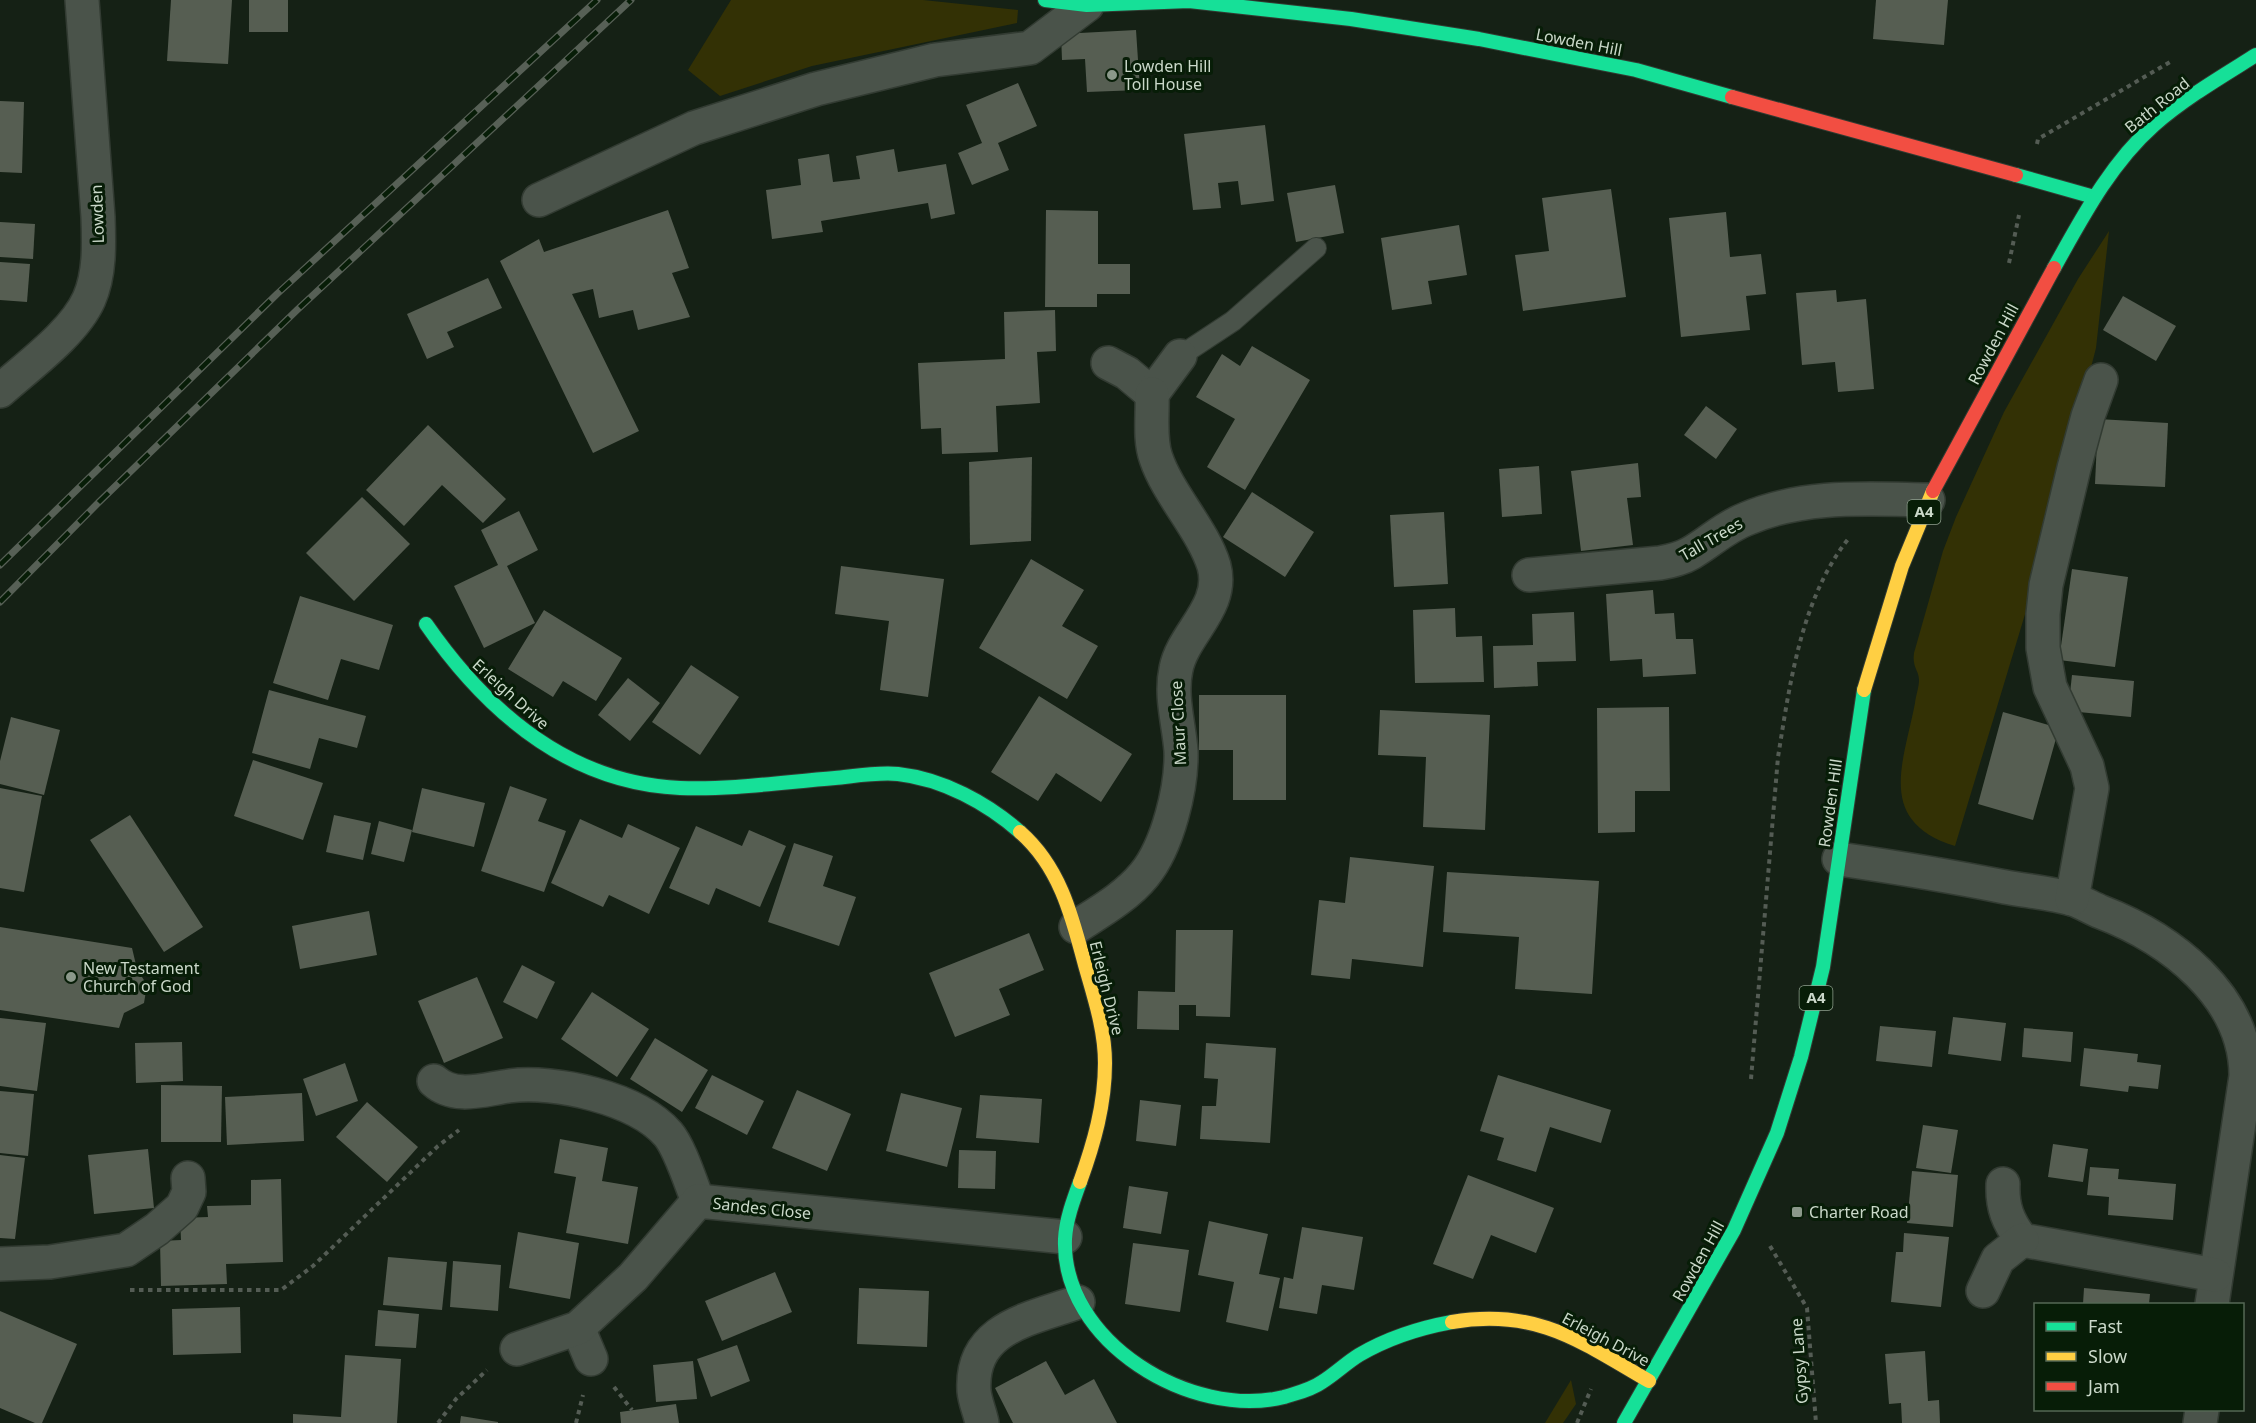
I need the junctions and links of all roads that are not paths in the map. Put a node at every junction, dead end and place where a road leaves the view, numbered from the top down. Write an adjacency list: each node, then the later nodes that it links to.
1 (82, 0): 12 (street, Lowden)
2 (1045, 0): 4 (street, Lowden Hill)
3 (1188, 0): 4 (street, Lowden Hill); 6 (street, Lowden Hill)
4 (1087, 5): 7 (street)
5 (2256, 55): 6 (street, Bath Road / A4)
6 (2094, 196): 14 (street, Rowden Hill / A4)
7 (539, 200)
8 (1316, 248): 9 (lane)
9 (1180, 356): 13 (street)
10 (1108, 363): 13 (street)
11 (2101, 380): 18 (street)
12 (0, 391)
13 (1152, 394): 19 (street, Maur Close)
14 (1928, 500): 15 (street, Tall Trees); 17 (street, Rowden Hill / A4)
15 (1529, 575)
16 (426, 624): 19 (street, Erleigh Drive)
17 (1839, 859): 18 (street); 34 (street, Rowden Hill / A4)
18 (2072, 899): 20 (street)
19 (1076, 927): 25 (street, Erleigh Drive)
20 (2250, 1050): 28 (street)
21 (434, 1081): 24 (street)
22 (188, 1178): 27 (street)
23 (2003, 1184): 26 (street)
24 (698, 1202): 25 (street, Sandes Close); 31 (street, Sandes Close)
25 (1065, 1237): 30 (street, Erleigh Drive)
26 (2022, 1240): 28 (street); 29 (street)
27 (0, 1264)
28 (2214, 1290)
29 (1983, 1291)
30 (1078, 1302): 34 (street, Erleigh Drive); 35 (street)
31 (578, 1328): 32 (street, Sandes Close); 33 (street)
32 (517, 1349)
33 (591, 1359)
34 (1649, 1381): 36 (street, Rowden Hill / A4)
35 (982, 1423)
36 (1624, 1423)

